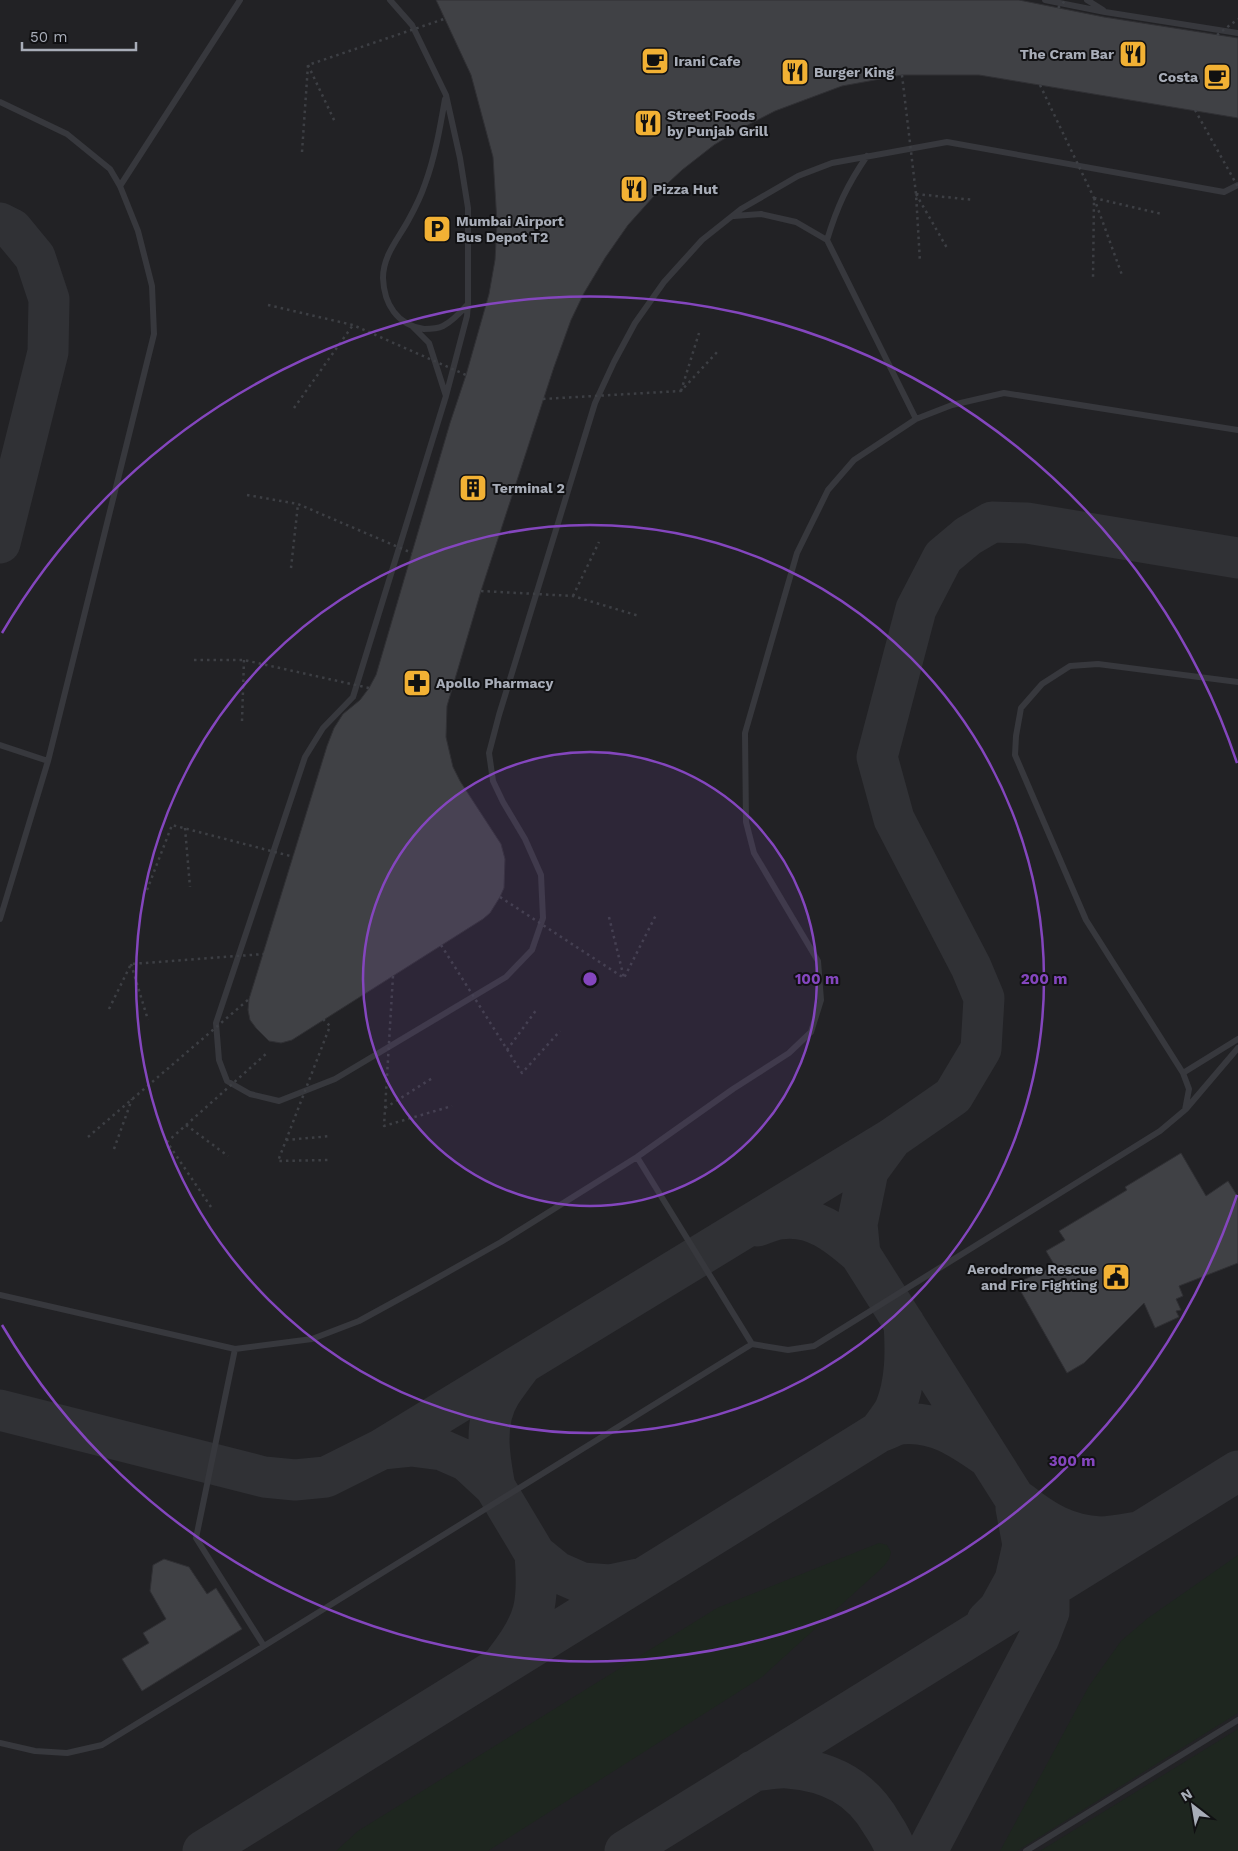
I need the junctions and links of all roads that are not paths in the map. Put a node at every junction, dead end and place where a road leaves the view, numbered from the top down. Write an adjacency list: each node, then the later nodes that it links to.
1 (240, 0): 10 (lane)
2 (390, 0): 7 (lane)
3 (1045, 0): 5 (lane)
4 (1087, 0): 5 (lane)
5 (1105, 12): 6 (lane)
6 (1238, 33)
7 (446, 95): 14 (lane); 15 (lane)
8 (0, 102): 10 (lane)
9 (867, 156): 11 (lane); 12 (lane); 13 (lane)
10 (120, 186): 21 (lane)
11 (1238, 186)
12 (733, 216): 13 (lane); 16 (lane)
13 (827, 240): 17 (lane)
14 (468, 304): 15 (lane); 16 (lane)
15 (412, 327): 16 (lane)
16 (446, 396)
17 (916, 419): 18 (lane); 27 (lane)
18 (1238, 430)
19 (1238, 682): 25 (lane)
20 (0, 745): 21 (lane)
21 (48, 761): 22 (lane)
22 (0, 920)
23 (1238, 1039): 25 (lane)
24 (1238, 1048): 26 (lane)
25 (1183, 1073): 26 (lane)
26 (1185, 1110): 29 (lane)
27 (637, 1157): 29 (lane); 30 (lane)
28 (0, 1294): 30 (lane)
29 (752, 1344): 31 (lane)
30 (235, 1349): 31 (lane)
31 (264, 1646): 33 (lane)
32 (1238, 1720): 34 (lane)
33 (0, 1743)
34 (1026, 1851)

